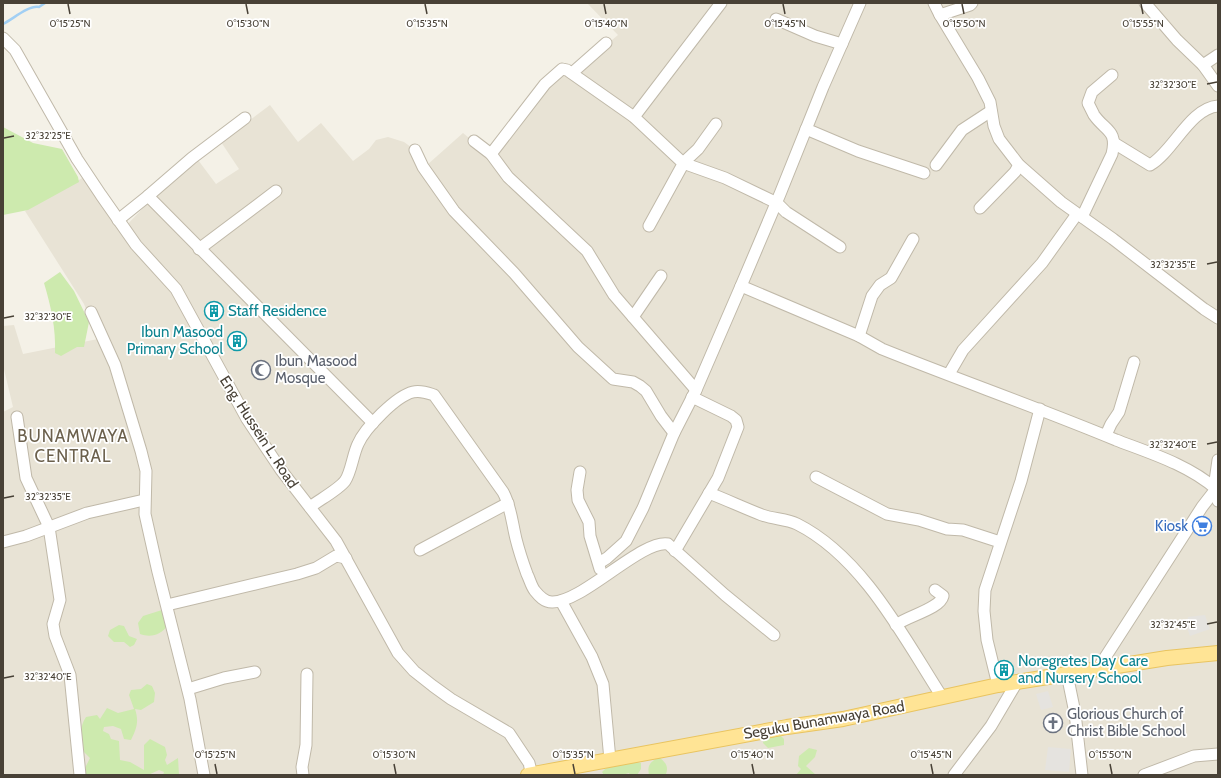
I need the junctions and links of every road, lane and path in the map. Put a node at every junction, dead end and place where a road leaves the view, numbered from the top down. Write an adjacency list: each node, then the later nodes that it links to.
1 (722, 3): 18 (street)
2 (860, 3): 10 (street)
3 (934, 3): 6 (street)
4 (972, 3): 6 (street)
5 (1145, 3): 12 (street)
6 (940, 15): 17 (street)
7 (776, 19): 10 (street)
8 (3, 38): 35 (street, Eng. Hussein L. Road)
9 (606, 43): 13 (street)
10 (842, 44): 21 (street)
11 (1218, 55): 12 (street)
12 (1203, 65): 15 (street)
13 (572, 73): 18 (street); 25 (street)
14 (1112, 75): 23 (street)
15 (1218, 86)
16 (1218, 106): 23 (street)
17 (991, 111): 27 (street); 28 (street)
18 (634, 116): 26 (street)
19 (245, 118): 31 (street)
20 (716, 124): 26 (street)
21 (806, 129): 29 (street); 32 (street)
22 (474, 141): 25 (street)
23 (1114, 143): 34 (street)
24 (415, 150): 52 (street)
25 (490, 154): 43 (street)
26 (682, 163): 32 (street); 36 (street)
27 (936, 165)
28 (1020, 165): 33 (street); 34 (street)
29 (924, 173)
30 (276, 191): 39 (street)
31 (148, 196): 35 (street); 39 (street)
32 (777, 203): 38 (street); 41 (street)
33 (980, 208)
34 (1080, 216): 44 (street); 47 (street)
35 (118, 220): 61 (street, Eng. Hussein L. Road)
36 (649, 226)
37 (913, 239): 45 (street)
38 (840, 247)
39 (199, 249): 51 (street)
40 (661, 276): 43 (street)
41 (741, 286): 45 (street); 48 (street)
42 (91, 312): 59 (street)
43 (633, 317): 48 (street)
44 (1218, 318)
45 (859, 336): 47 (street)
46 (1134, 362): 53 (street)
47 (949, 374): 49 (street)
48 (694, 394): 52 (street); 57 (street)
49 (1040, 409): 53 (street); 64 (street)
50 (17, 417): 62 (street)
51 (373, 423): 60 (street); 61 (street)
52 (674, 433): 68 (street)
53 (1106, 435): 58 (street)
54 (1218, 460): 58 (street)
55 (580, 472): 68 (street)
56 (816, 477): 64 (street)
57 (709, 494): 66 (street); 73 (street)
58 (1217, 496): 76 (street)
59 (144, 500): 62 (street); 72 (street)
60 (508, 503): 65 (street); 71 (street)
61 (310, 507): 67 (street, Eng. Hussein L. Road)
62 (49, 527): 63 (street); 86 (street)
63 (3, 542)
64 (1000, 542): 81 (street)
65 (420, 550)
66 (676, 551): 69 (street); 74 (street)
67 (346, 558): 72 (street); 89 (street, Eng. Hussein L. Road)
68 (599, 563): 69 (street)
69 (602, 577): 71 (street)
70 (935, 590): 73 (street)
71 (561, 601): 85 (street)
72 (167, 605): 82 (street)
73 (896, 625): 83 (street)
74 (774, 635)
75 (1218, 653): 76 (main road, Seguku Bunamwaya Road)
76 (1097, 670): 79 (main road, Seguku Bunamwaya Road)
77 (255, 672): 82 (street)
78 (307, 674): 88 (street)
79 (1067, 674): 80 (main road, Seguku Bunamwaya Road); 91 (street)
80 (1017, 682): 81 (main road, Seguku Bunamwaya Road); 90 (street)
81 (998, 685): 83 (main road, Seguku Bunamwaya Road)
82 (188, 689): 87 (street)
83 (942, 697): 85 (main road, Seguku Bunamwaya Road)
84 (1218, 754): 92 (street)
85 (610, 760): 89 (main road, Seguku Bunamwaya Road)
86 (80, 775)
87 (204, 775)
88 (303, 775)
89 (531, 775)
90 (954, 775)
91 (1082, 775)
92 (1144, 775)

